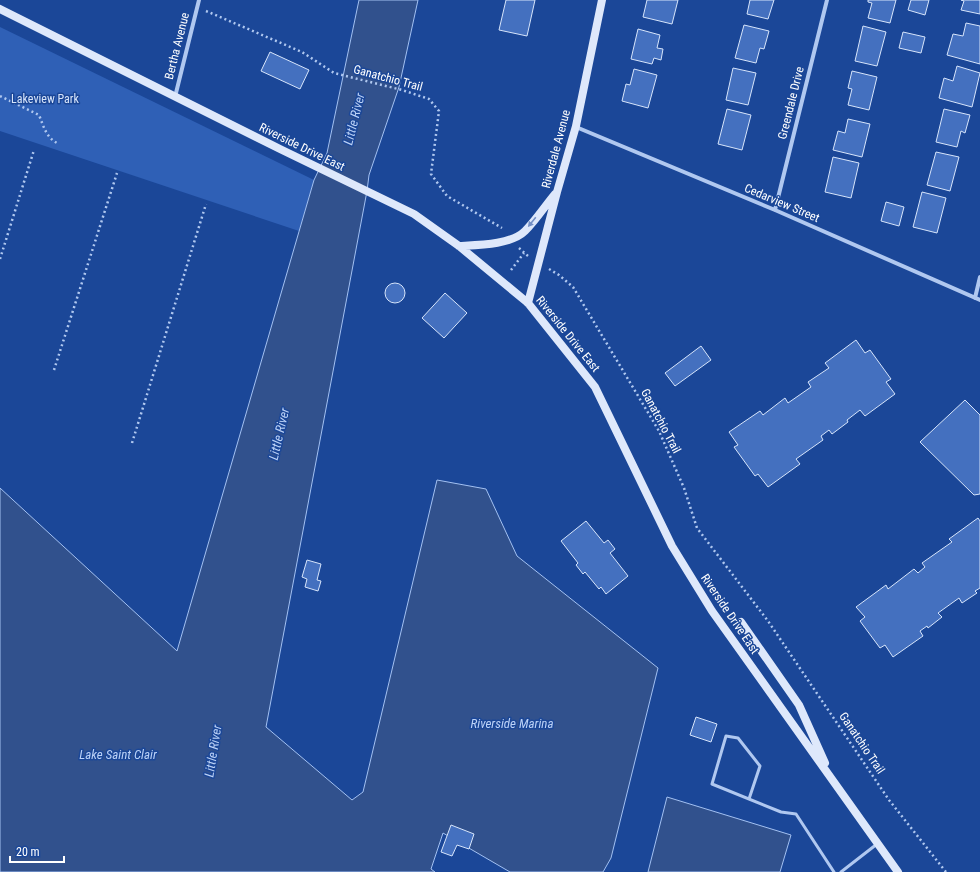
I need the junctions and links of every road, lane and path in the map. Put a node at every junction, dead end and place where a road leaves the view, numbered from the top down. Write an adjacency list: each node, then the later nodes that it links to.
1 (199, 0): 7 (street, Bertha Avenue)
2 (602, 0): 8 (main road, Riverdale Avenue)
3 (827, 0): 14 (street, Greendale Drive)
4 (0, 9): 7 (main road, Riverside Drive East)
5 (211, 13): 15 (path, Ganatchio Trail)
6 (0, 96): 9 (path)
7 (175, 97): 16 (main road, Riverside Drive East)
8 (576, 126): 12 (main road, Riverdale Avenue); 14 (street, Cedarview Street)
9 (59, 144)
10 (34, 150): 19 (path)
11 (117, 173): 27 (path)
12 (557, 192): 16 (main road, one-way to 16); 26 (main road, Riverdale Avenue)
13 (206, 204): 28 (path)
14 (774, 210): 24 (street, Cedarview Street)
15 (501, 228)
16 (459, 246): 26 (main road, Riverside Drive East)
17 (517, 246): 18 (path)
18 (524, 253): 20 (path); 21 (path)
19 (0, 258)
20 (532, 259)
21 (511, 270)
22 (559, 275): 36 (path, Ganatchio Trail)
23 (980, 276): 24 (street)
24 (975, 298): 25 (street, Cedarview Street)
25 (980, 300)
26 (528, 303): 30 (main road, Riverside Drive East)
27 (54, 370)
28 (132, 443)
29 (741, 622): 30 (main road)
30 (834, 782): 32 (main road, Riverside Drive East)
31 (749, 799): 31 (lane); 33 (lane)
32 (878, 843): 34 (lane); 35 (main road, Riverside Drive East)
33 (834, 872)
34 (841, 872)
35 (898, 872)
36 (946, 872)

